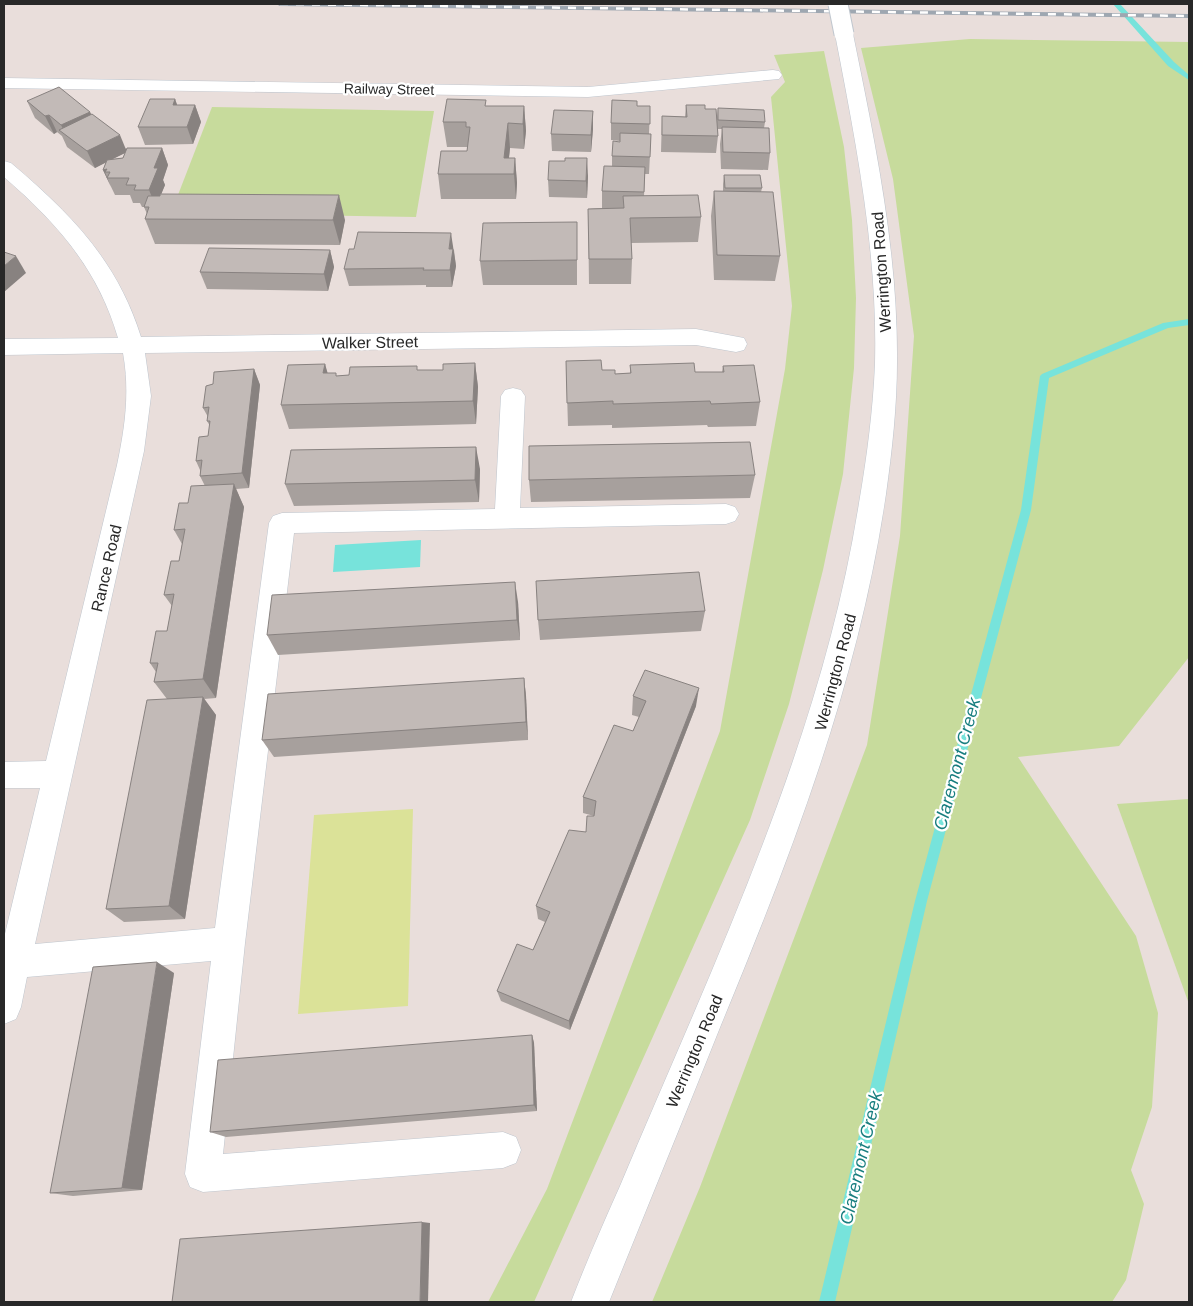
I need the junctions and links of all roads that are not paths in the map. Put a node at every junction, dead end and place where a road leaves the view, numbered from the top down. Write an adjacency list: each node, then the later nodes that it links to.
1 (838, 4): 17 (street, Werrington Road, bridge)
2 (773, 75): 3 (street, Railway Street)
3 (4, 82)
4 (4, 167): 6 (street, Rance Road)
5 (736, 344): 6 (street, Walker Street)
6 (133, 346): 7 (street, Walker Street); 11 (street, Rance Road)
7 (4, 347)
8 (513, 396): 10 (street)
9 (726, 514): 10 (street)
10 (507, 518): 13 (street)
11 (59, 774): 12 (street); 14 (street, Rance Road)
12 (4, 776)
13 (229, 943): 14 (street); 16 (street)
14 (14, 962): 15 (street, Rance Road)
15 (4, 1008)
16 (503, 1150)
17 (590, 1302)

